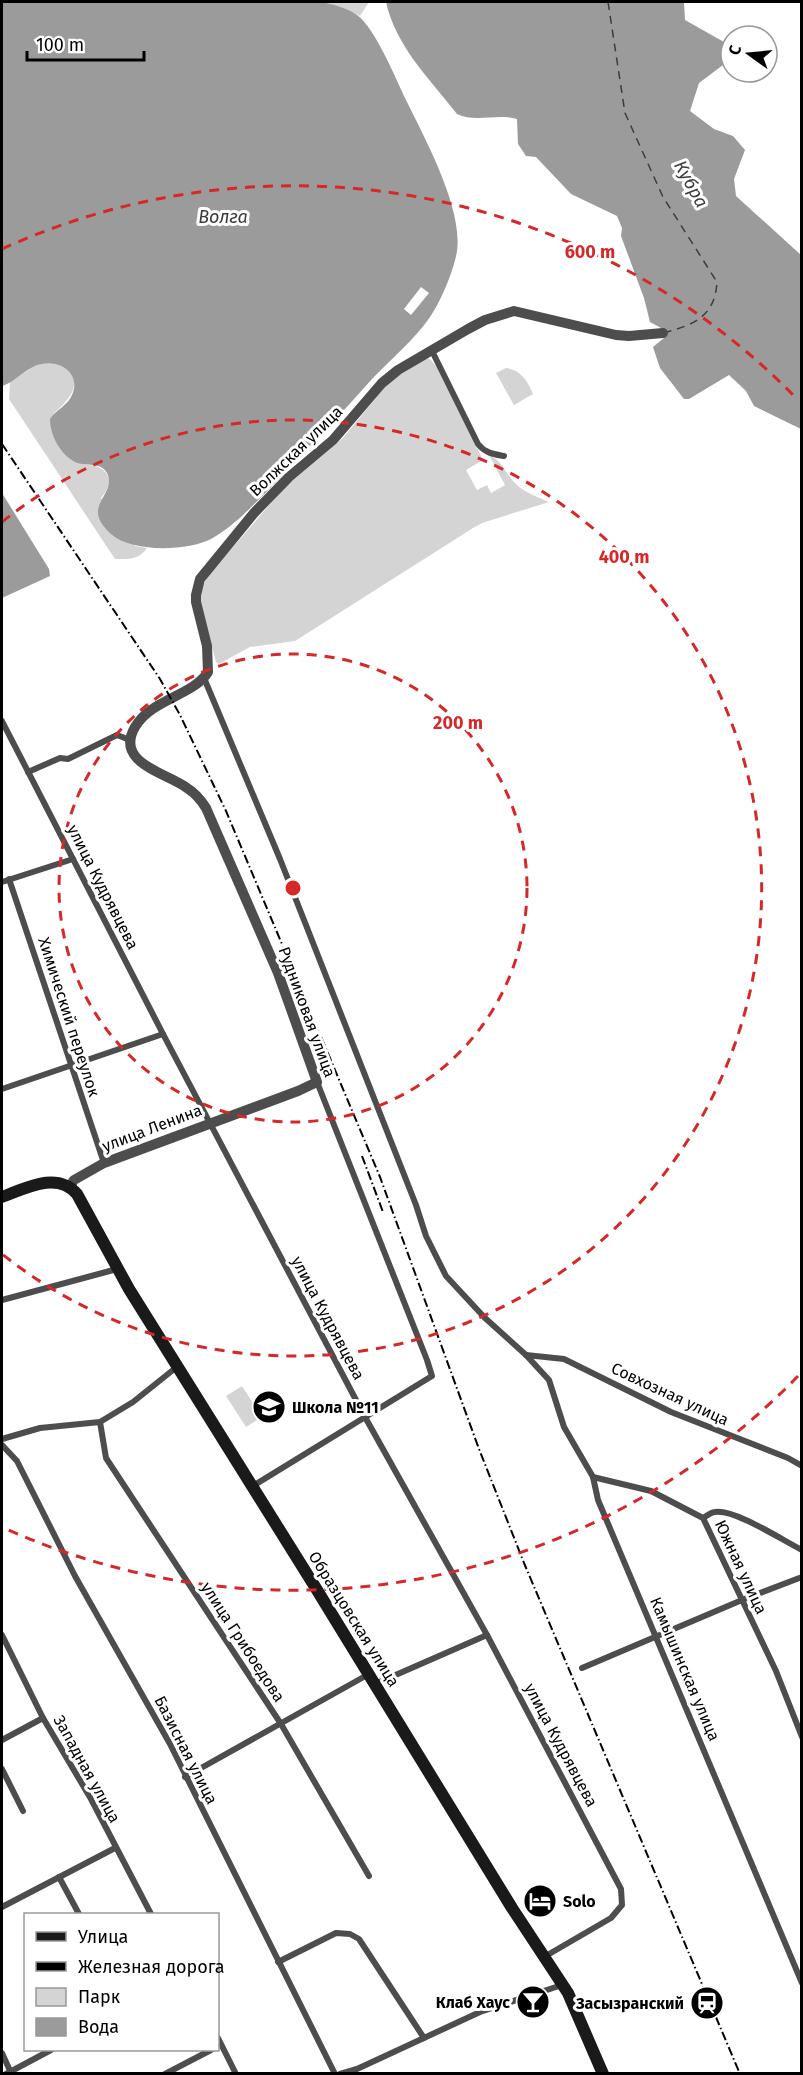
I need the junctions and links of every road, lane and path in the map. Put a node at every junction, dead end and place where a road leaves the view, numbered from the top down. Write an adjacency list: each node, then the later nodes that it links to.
1 (663, 333): 2 (street, Волжская улица)
2 (432, 351): 3 (street); 4 (street, Волжская улица)
3 (504, 456)
4 (204, 678): 6 (street); 21 (street, Камышинская улица)
5 (2, 721): 7 (street, улица Кудрявцева)
6 (130, 740): 7 (street); 13 (street, Рудниковая улица)
7 (28, 772): 8 (street, улица Кудрявцева)
8 (73, 859): 9 (street); 11 (street, улица Кудрявцева)
9 (9, 879): 10 (street); 12 (street, Химический переулок)
10 (2, 882)
11 (163, 1034): 12 (street); 15 (street, улица Кудрявцева)
12 (72, 1065): 14 (street); 16 (street, Химический переулок)
13 (317, 1082): 15 (street, улица Ленина); 23 (street, Рудниковая улица)
14 (2, 1089)
15 (212, 1123): 16 (street, улица Ленина); 23 (street, улица Кудрявцева)
16 (104, 1163): 17 (street, улица Ленина)
17 (70, 1186): 18 (main road); 19 (main road, Образцовская улица)
18 (2, 1197)
19 (117, 1269): 20 (street); 22 (main road, Образцовская улица)
20 (2, 1300)
21 (526, 1355): 27 (street, Совхозная улица); 28 (street, Камышинская улица)
22 (178, 1366): 24 (street); 29 (main road, Образцовская улица)
23 (365, 1416): 29 (street); 35 (street, улица Кудрявцева)
24 (100, 1422): 25 (street); 40 (street, улица Грибоедова)
25 (2, 1439)
26 (2, 1445): 44 (street, Базисная улица)
27 (801, 1466)
28 (593, 1477): 30 (street, Южная улица); 36 (street, Камышинская улица)
29 (252, 1487): 38 (main road, Образцовская улица)
30 (703, 1518): 31 (street); 33 (street, Южная улица)
31 (801, 1550)
32 (801, 1577): 33 (street)
33 (742, 1600): 36 (street); 41 (street, Южная улица)
34 (2, 1635): 39 (street, Западная улица)
35 (487, 1635): 38 (street); 52 (street, улица Кудрявцева)
36 (656, 1637): 37 (street); 54 (street, Камышинская улица)
37 (582, 1668)
38 (372, 1679): 40 (street); 52 (main road, Образцовская улица)
39 (43, 1718): 42 (street); 46 (street, Западная улица)
40 (281, 1724): 44 (street); 47 (street, улица Грибоедова)
41 (801, 1737)
42 (2, 1740)
43 (2, 1769): 45 (street)
44 (185, 1777): 53 (street, Базисная улица)
45 (23, 1811)
46 (115, 1848): 48 (street); 51 (street, Западная улица)
47 (369, 1876)
48 (59, 1877): 49 (street); 50 (street)
49 (2, 1908)
50 (77, 1913)
51 (150, 1913)
52 (544, 1957): 55 (main road, Образцовская улица)
53 (278, 1962): 56 (street); 64 (street, Базисная улица)
54 (801, 1983)
55 (562, 1985): 56 (street); 66 (main road, Образцовская улица)
56 (424, 2038): 65 (street)
57 (219, 2043): 63 (street)
58 (48, 2051): 61 (street)
59 (207, 2051): 62 (street)
60 (2, 2053): 61 (street)
61 (9, 2073)
62 (165, 2073)
63 (236, 2073)
64 (335, 2073)
65 (340, 2073)
66 (603, 2073)

